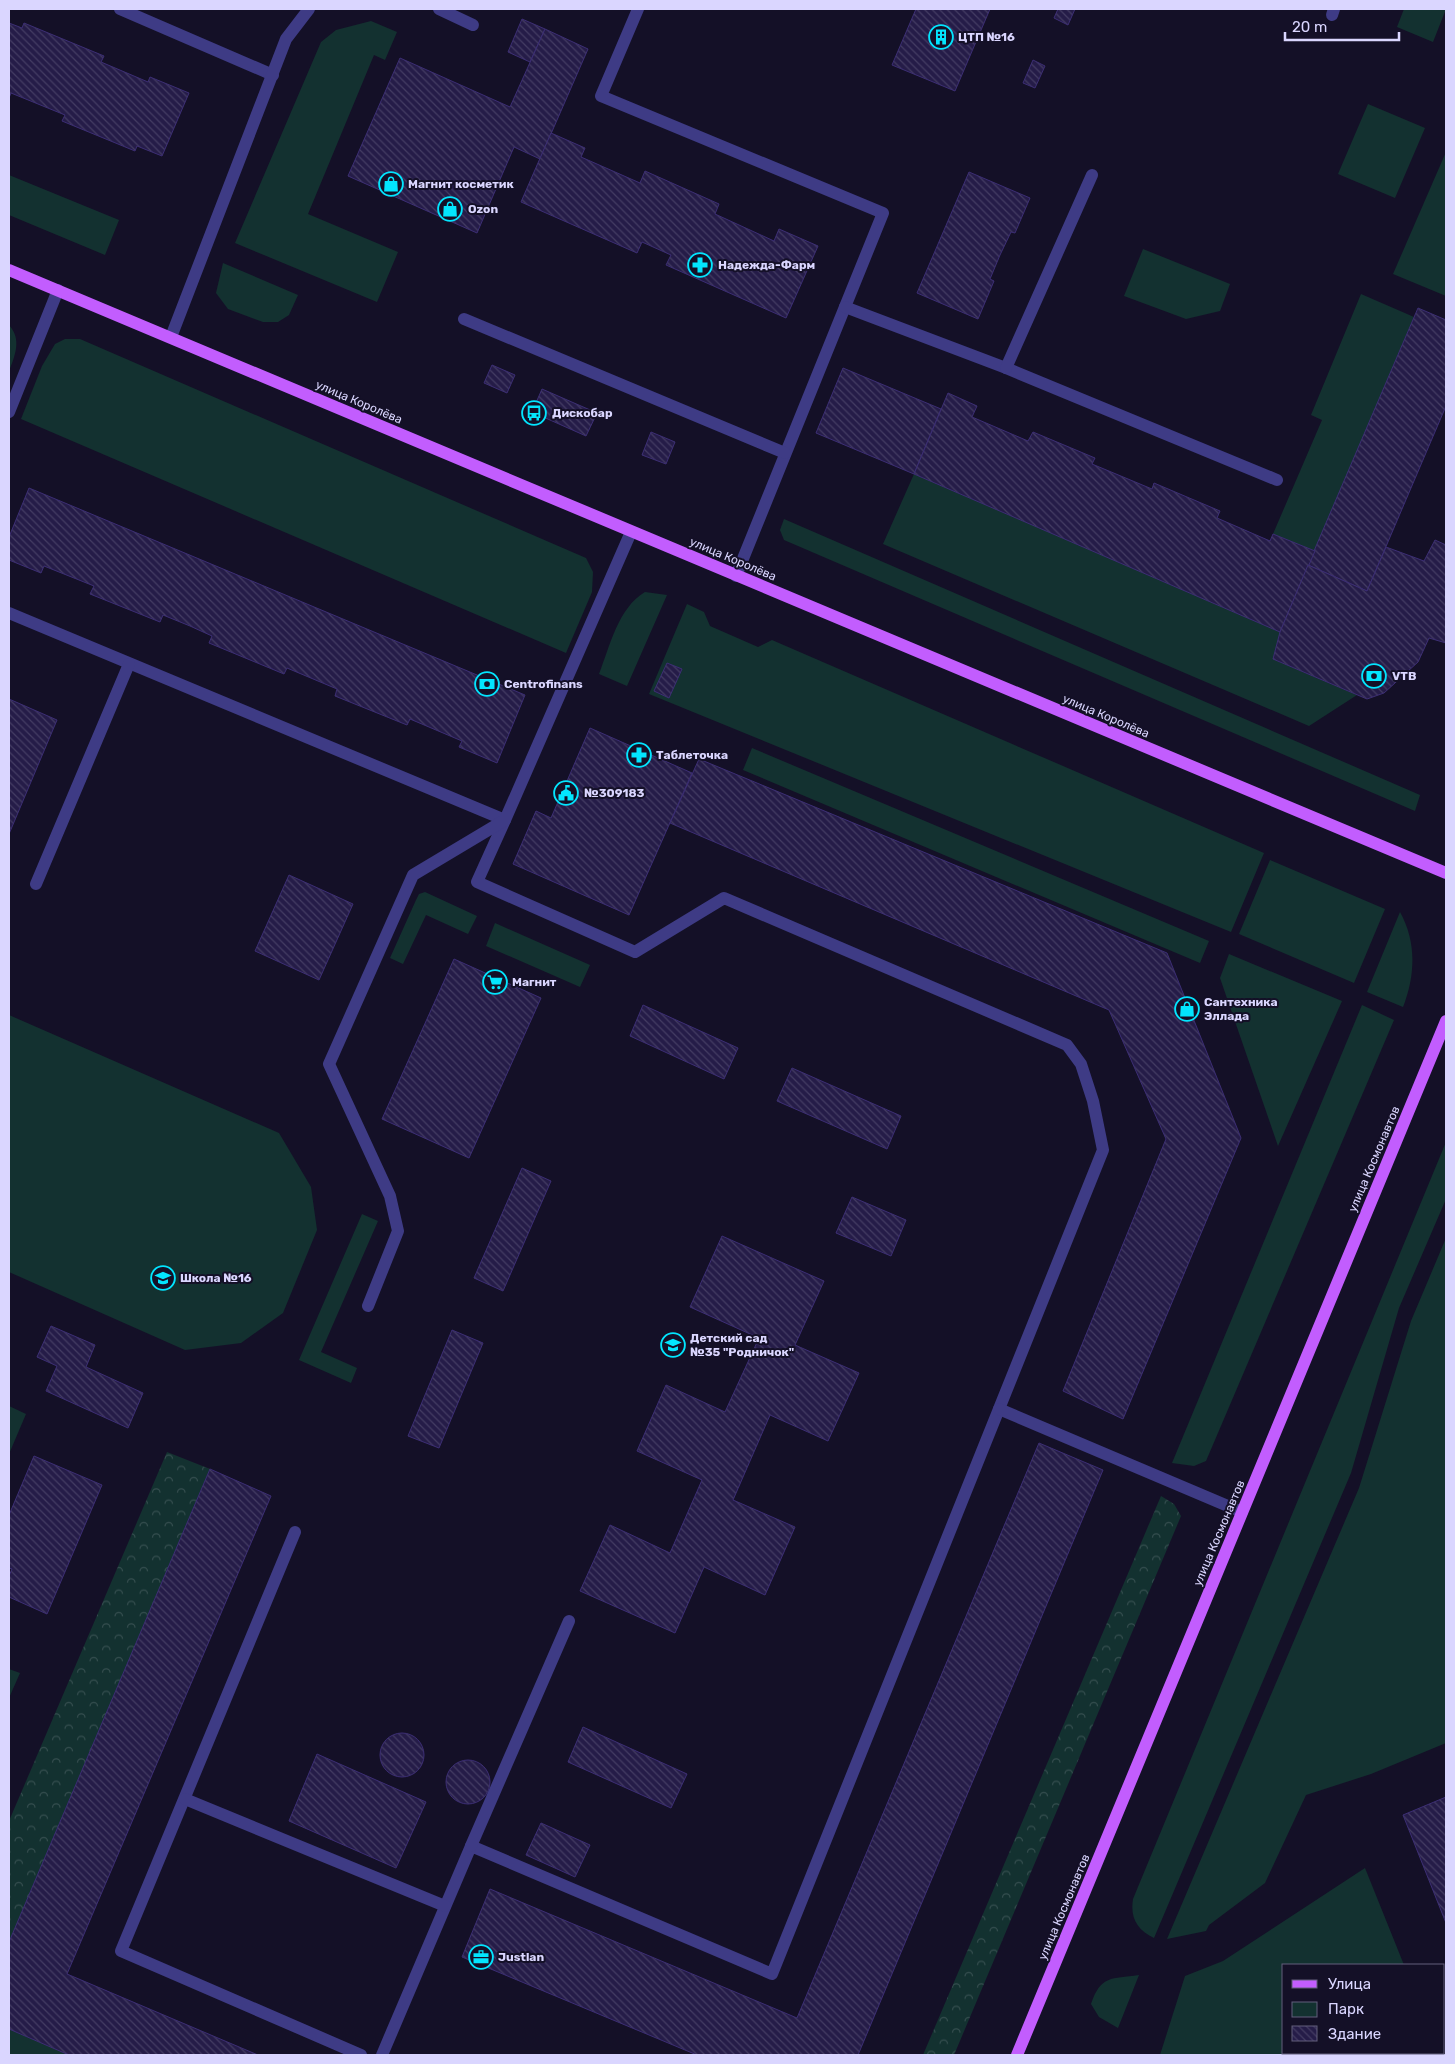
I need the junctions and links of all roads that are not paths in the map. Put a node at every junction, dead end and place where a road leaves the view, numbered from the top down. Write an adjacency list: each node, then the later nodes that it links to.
1 (120, 9): 6 (lane)
2 (309, 9): 6 (lane)
3 (439, 9): 5 (lane)
4 (638, 9): 10 (lane)
5 (473, 25)
6 (272, 75): 12 (lane)
7 (1092, 175): 13 (lane)
8 (9, 270): 9 (main road, улица Королёва)
9 (58, 290): 12 (main road, улица Королёва); 14 (lane)
10 (845, 306): 13 (lane); 15 (lane)
11 (464, 319): 15 (lane)
12 (172, 337): 17 (main road, улица Королёва)
13 (1006, 368): 16 (lane)
14 (9, 412)
15 (785, 453): 18 (lane)
16 (1277, 480)
17 (631, 532): 18 (main road, улица Королёва); 21 (lane)
18 (736, 576): 22 (main road, улица Королёва)
19 (9, 614): 20 (lane)
20 (130, 664): 21 (lane); 23 (lane)
21 (505, 820): 25 (lane); 26 (lane)
22 (1446, 873)
23 (36, 884)
24 (1446, 1020): 27 (main road, улица Космонавтов)
25 (368, 1306)
26 (999, 1409): 27 (lane); 31 (lane)
27 (1242, 1512): 35 (main road, улица Космонавтов)
28 (295, 1532): 30 (lane)
29 (569, 1621): 31 (lane)
30 (184, 1799): 32 (lane); 33 (lane)
31 (471, 1846): 32 (lane)
32 (445, 1906): 34 (lane)
33 (361, 2055)
34 (382, 2055)
35 (1017, 2055)

